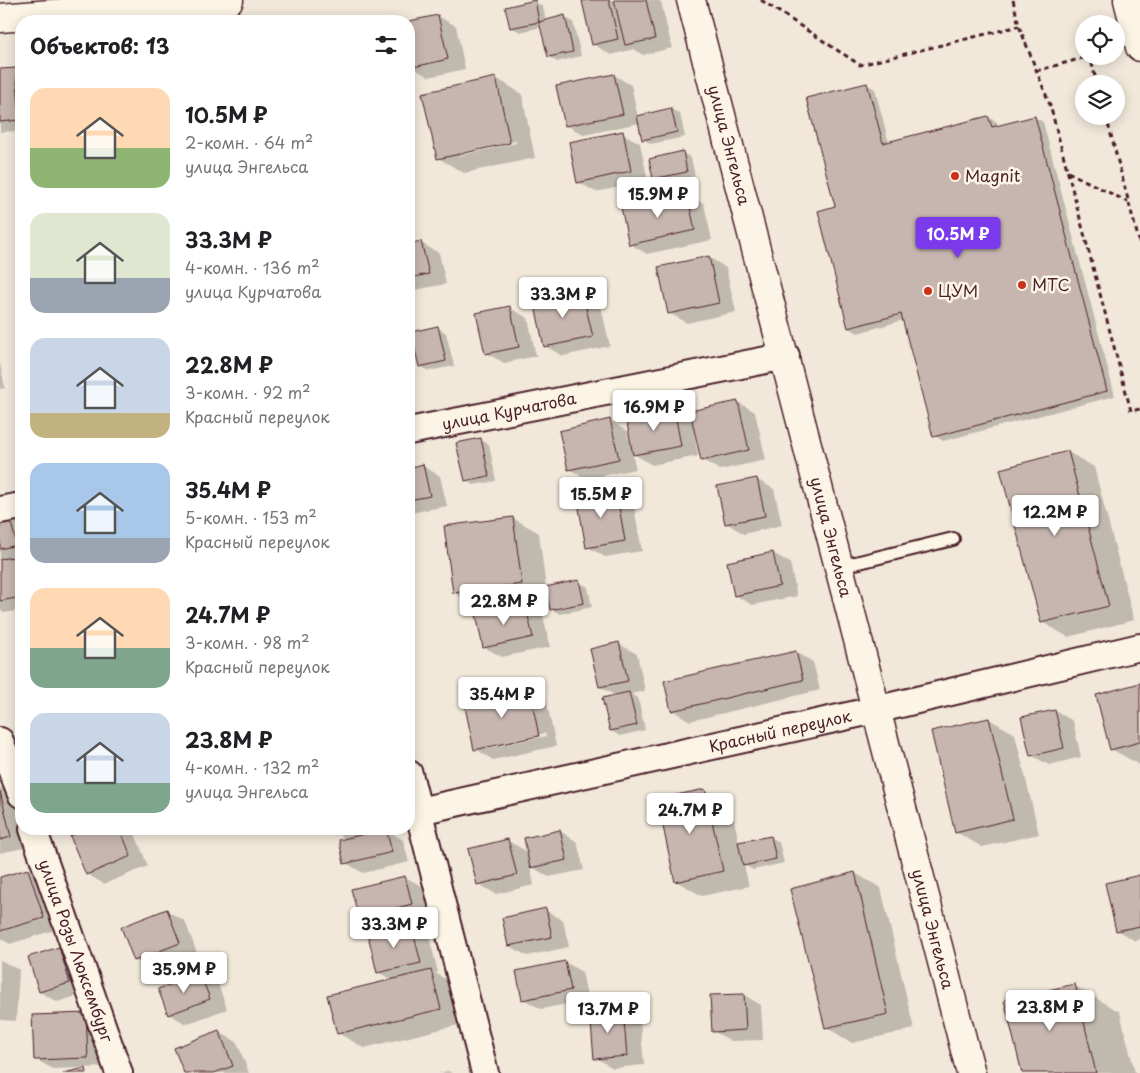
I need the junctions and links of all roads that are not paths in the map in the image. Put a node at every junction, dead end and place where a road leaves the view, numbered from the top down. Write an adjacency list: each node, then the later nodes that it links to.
1 (691, 0): 8 (main road, улица Энгельса)
2 (1128, 0): 7 (main road)
3 (215, 6): 4 (main road)
4 (54, 15)
5 (15, 17): 6 (main road)
6 (0, 18)
7 (1140, 47)
8 (786, 356): 9 (street, улица Курчатова); 13 (main road, улица Энгельса)
9 (415, 429)
10 (15, 507): 11 (street)
11 (0, 510)
12 (953, 539): 13 (lane)
13 (839, 567): 15 (main road, улица Энгельса)
14 (1140, 647): 15 (street, Красный переулок)
15 (875, 710): 19 (street, Красный переулок); 23 (main road, улица Энгельса)
16 (0, 741): 17 (street)
17 (15, 779)
18 (415, 796): 19 (street)
19 (419, 811): 22 (street)
20 (35, 835): 21 (street, улица Розы Люксембург)
21 (119, 1073)
22 (485, 1073)
23 (971, 1073)

